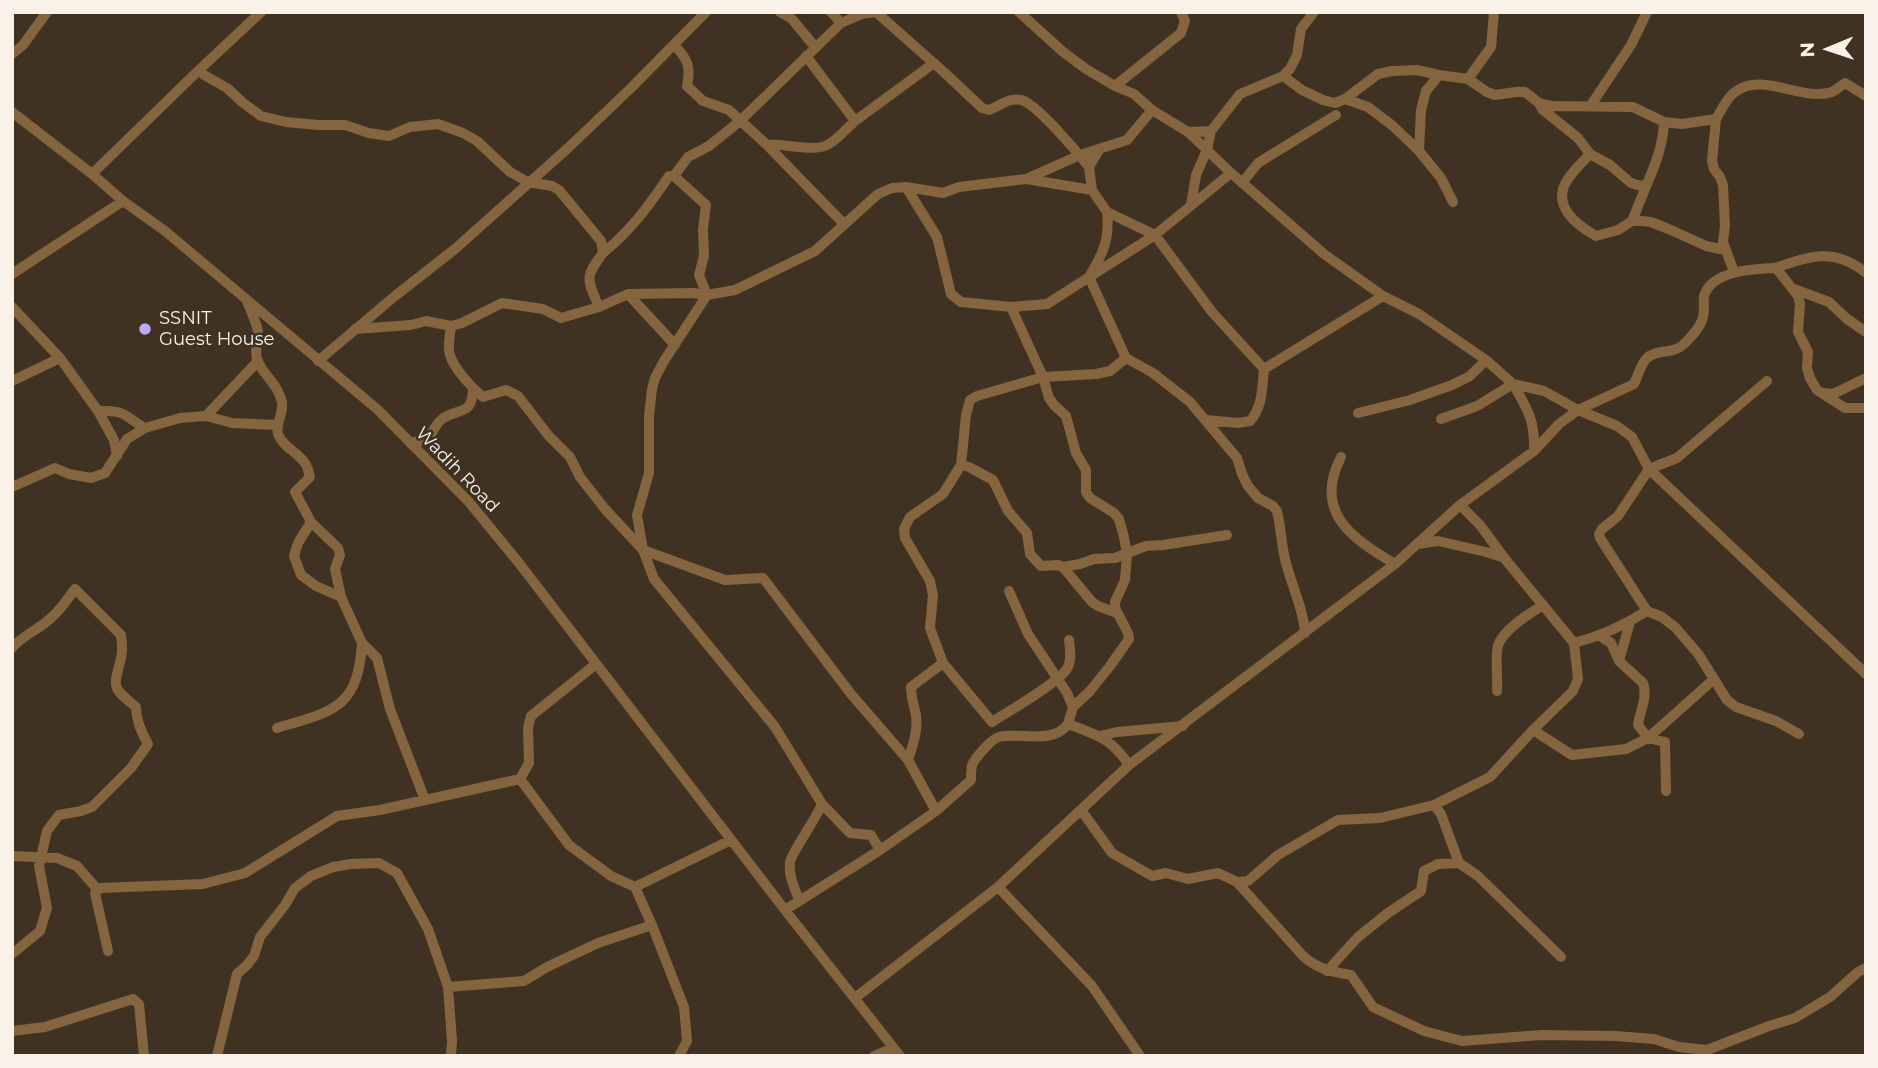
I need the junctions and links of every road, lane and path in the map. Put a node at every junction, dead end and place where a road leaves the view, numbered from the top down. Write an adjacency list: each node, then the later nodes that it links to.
1 (47, 12): 15 (street)
2 (261, 12): 18 (street)
3 (706, 12): 13 (street)
4 (780, 12): 14 (street)
5 (831, 12): 12 (street)
6 (875, 12): 12 (street); 17 (street)
7 (1019, 12): 22 (street)
8 (1181, 12): 22 (street)
9 (1314, 12): 20 (street)
10 (1494, 12): 21 (street)
11 (1647, 12): 26 (street)
12 (841, 23): 14 (street)
13 (674, 45): 31 (street); 47 (street)
14 (815, 47): 16 (street)
15 (12, 54)
16 (806, 56): 31 (street); 32 (street)
17 (934, 63): 32 (street); 41 (street)
18 (199, 70): 44 (street); 47 (street)
19 (1439, 75): 21 (street); 24 (street); 39 (street)
20 (1283, 76): 24 (street); 34 (street)
21 (1468, 79): 25 (street)
22 (1115, 86): 27 (street)
23 (1866, 96): 30 (street)
24 (1345, 99): 39 (street)
25 (1539, 103): 26 (street); 40 (street)
26 (1591, 105): 33 (street)
27 (1152, 110): 35 (street); 37 (street)
28 (12, 112): 44 (street, Wadih Road)
29 (1336, 115): 48 (street)
30 (1716, 119): 33 (street); 61 (street)
31 (740, 121): 36 (street); 45 (street)
32 (855, 121): 36 (street)
33 (1664, 122): 50 (street)
34 (1211, 131): 35 (street); 38 (street)
35 (1188, 132): 38 (street)
36 (767, 145): 59 (street)
37 (1099, 150): 41 (street); 42 (street)
38 (1208, 150): 43 (street); 56 (street)
39 (1419, 151): 55 (street)
40 (1590, 154): 49 (street); 58 (street)
41 (1080, 155): 42 (street); 46 (street)
42 (1089, 167): 52 (street)
43 (1231, 173): 48 (street); 56 (street)
44 (92, 174): 54 (street, Wadih Road)
45 (674, 176): 62 (street); 70 (street)
46 (1026, 179): 51 (street); 52 (street)
47 (528, 182): 62 (street); 77 (street)
48 (1242, 183): 71 (street)
49 (1631, 183): 50 (street); 53 (street)
50 (1647, 184): 53 (street)
51 (906, 187): 59 (street); 75 (street)
52 (1092, 190): 57 (street)
53 (1639, 200): 58 (street)
54 (123, 201): 66 (street); 72 (street, Wadih Road)
55 (1453, 202)
56 (1191, 205): 60 (street)
57 (1107, 212): 60 (street); 67 (street)
58 (1632, 221): 61 (street)
59 (844, 224): 70 (street)
60 (1155, 234): 67 (street); 85 (street)
61 (1725, 250): 64 (street)
62 (603, 253): 74 (street)
63 (1776, 268): 64 (street); 65 (street); 68 (street)
64 (1734, 272): 94 (street)
65 (1866, 273)
66 (12, 274)
67 (1089, 277): 75 (street); 81 (street)
68 (1794, 289): 78 (street); 92 (street)
69 (628, 294): 70 (street); 74 (street); 79 (street)
70 (707, 295): 79 (street)
71 (1383, 296): 82 (street); 85 (street)
72 (247, 300): 83 (street); 84 (street, Wadih Road)
73 (12, 307): 80 (street)
74 (599, 307): 76 (street)
75 (1011, 307): 86 (street)
76 (451, 326): 77 (street); 91 (street)
77 (355, 329): 84 (street)
78 (1866, 332)
79 (675, 345): 114 (street)
80 (60, 358): 88 (street); 95 (street)
81 (1126, 358): 86 (street); 99 (street)
82 (1486, 360): 90 (street); 96 (street)
83 (258, 361): 97 (street); 100 (street)
84 (318, 361): 102 (street, Wadih Road)
85 (1264, 369): 99 (street)
86 (1043, 377): 106 (street); 116 (street)
87 (1866, 378): 92 (street)
88 (12, 381)
89 (1767, 382): 107 (street)
90 (1513, 384): 94 (street); 98 (street); 103 (street)
91 (474, 389): 102 (street); 114 (street)
92 (1817, 390): 93 (street)
93 (1866, 408)
94 (1578, 410): 103 (street); 107 (street)
95 (98, 411): 101 (street); 104 (street)
96 (1358, 414)
97 (206, 416): 100 (street); 101 (street)
98 (1441, 419)
99 (1206, 420): 126 (street)
100 (277, 425): 110 (street)
101 (145, 428): 104 (street)
102 (410, 443): 134 (street, Wadih Road)
103 (1534, 452): 109 (street)
104 (117, 456): 108 (street)
105 (1341, 457): 118 (street)
106 (961, 465): 119 (street); 133 (street)
107 (1649, 469): 123 (street); 135 (street)
108 (12, 487)
109 (1460, 505): 111 (street); 113 (street)
110 (310, 522): 121 (street); 121 (street)
111 (1480, 525): 115 (street); 117 (street)
112 (1227, 535): 116 (street)
113 (1417, 544): 115 (street); 118 (street)
114 (643, 550): 151 (street); 156 (street)
115 (1486, 552): 117 (street)
116 (1127, 554): 119 (street); 124 (street)
117 (1505, 559): 122 (street)
118 (1395, 564): 126 (street)
119 (1063, 567): 124 (street)
120 (1009, 591): 136 (street)
121 (341, 597): 129 (street)
122 (1543, 605): 130 (street); 138 (street)
123 (1647, 611): 125 (street); 137 (street)
124 (1117, 613): 139 (street)
125 (1630, 622): 127 (street); 132 (street)
126 (1305, 633): 143 (street)
127 (1600, 636): 130 (street); 132 (street)
128 (1069, 640): 136 (street)
129 (362, 643): 144 (street); 155 (street)
130 (1574, 643): 145 (street)
131 (12, 648): 163 (street)
132 (1619, 661): 149 (street)
133 (943, 663): 140 (street); 151 (street)
134 (596, 664): 153 (street); 160 (street, Wadih Road)
135 (1866, 674)
136 (1058, 679): 139 (street); 140 (street)
137 (1714, 679): 142 (street); 146 (street)
138 (1497, 691)
139 (1073, 707): 141 (street)
140 (992, 722): 148 (street)
141 (1068, 724): 147 (street); 148 (street)
142 (1663, 724): 149 (street); 150 (street)
143 (1183, 726): 147 (street); 152 (street)
144 (277, 728)
145 (1533, 730): 149 (street); 157 (street)
146 (1799, 734)
147 (1100, 736): 152 (street)
148 (999, 737): 159 (street)
149 (1648, 738): 150 (street)
150 (1665, 742): 154 (street)
151 (908, 760): 159 (street)
152 (1129, 765): 158 (street)
153 (520, 779): 155 (street); 166 (street)
154 (1666, 791)
155 (425, 800): 168 (street)
156 (822, 804): 161 (street); 169 (street)
157 (1434, 806): 164 (street); 165 (street)
158 (1081, 810): 165 (street); 167 (street)
159 (936, 811): 161 (street)
160 (731, 840): 166 (street); 170 (street, Wadih Road)
161 (880, 850): 169 (street)
162 (12, 856): 163 (street)
163 (42, 857): 168 (street); 173 (street)
164 (1459, 863): 174 (street); 176 (street)
165 (1237, 882): 176 (street)
166 (635, 887): 171 (street)
167 (998, 887): 178 (street); 187 (street)
168 (98, 890): 172 (street)
169 (799, 900): 170 (street)
170 (785, 910): 178 (street, Wadih Road)
171 (652, 925): 177 (street); 185 (street)
172 (107, 951)
173 (12, 954)
174 (1561, 957)
175 (1866, 968): 181 (street)
176 (1326, 971): 181 (street)
177 (448, 987): 183 (street); 184 (street)
178 (855, 998): 180 (street, Wadih Road)
179 (12, 1031): 182 (street)
180 (897, 1052): 186 (street)
181 (1704, 1053)
182 (144, 1056)
183 (217, 1056)
184 (451, 1056)
185 (679, 1056)
186 (874, 1056)
187 (1140, 1056)

